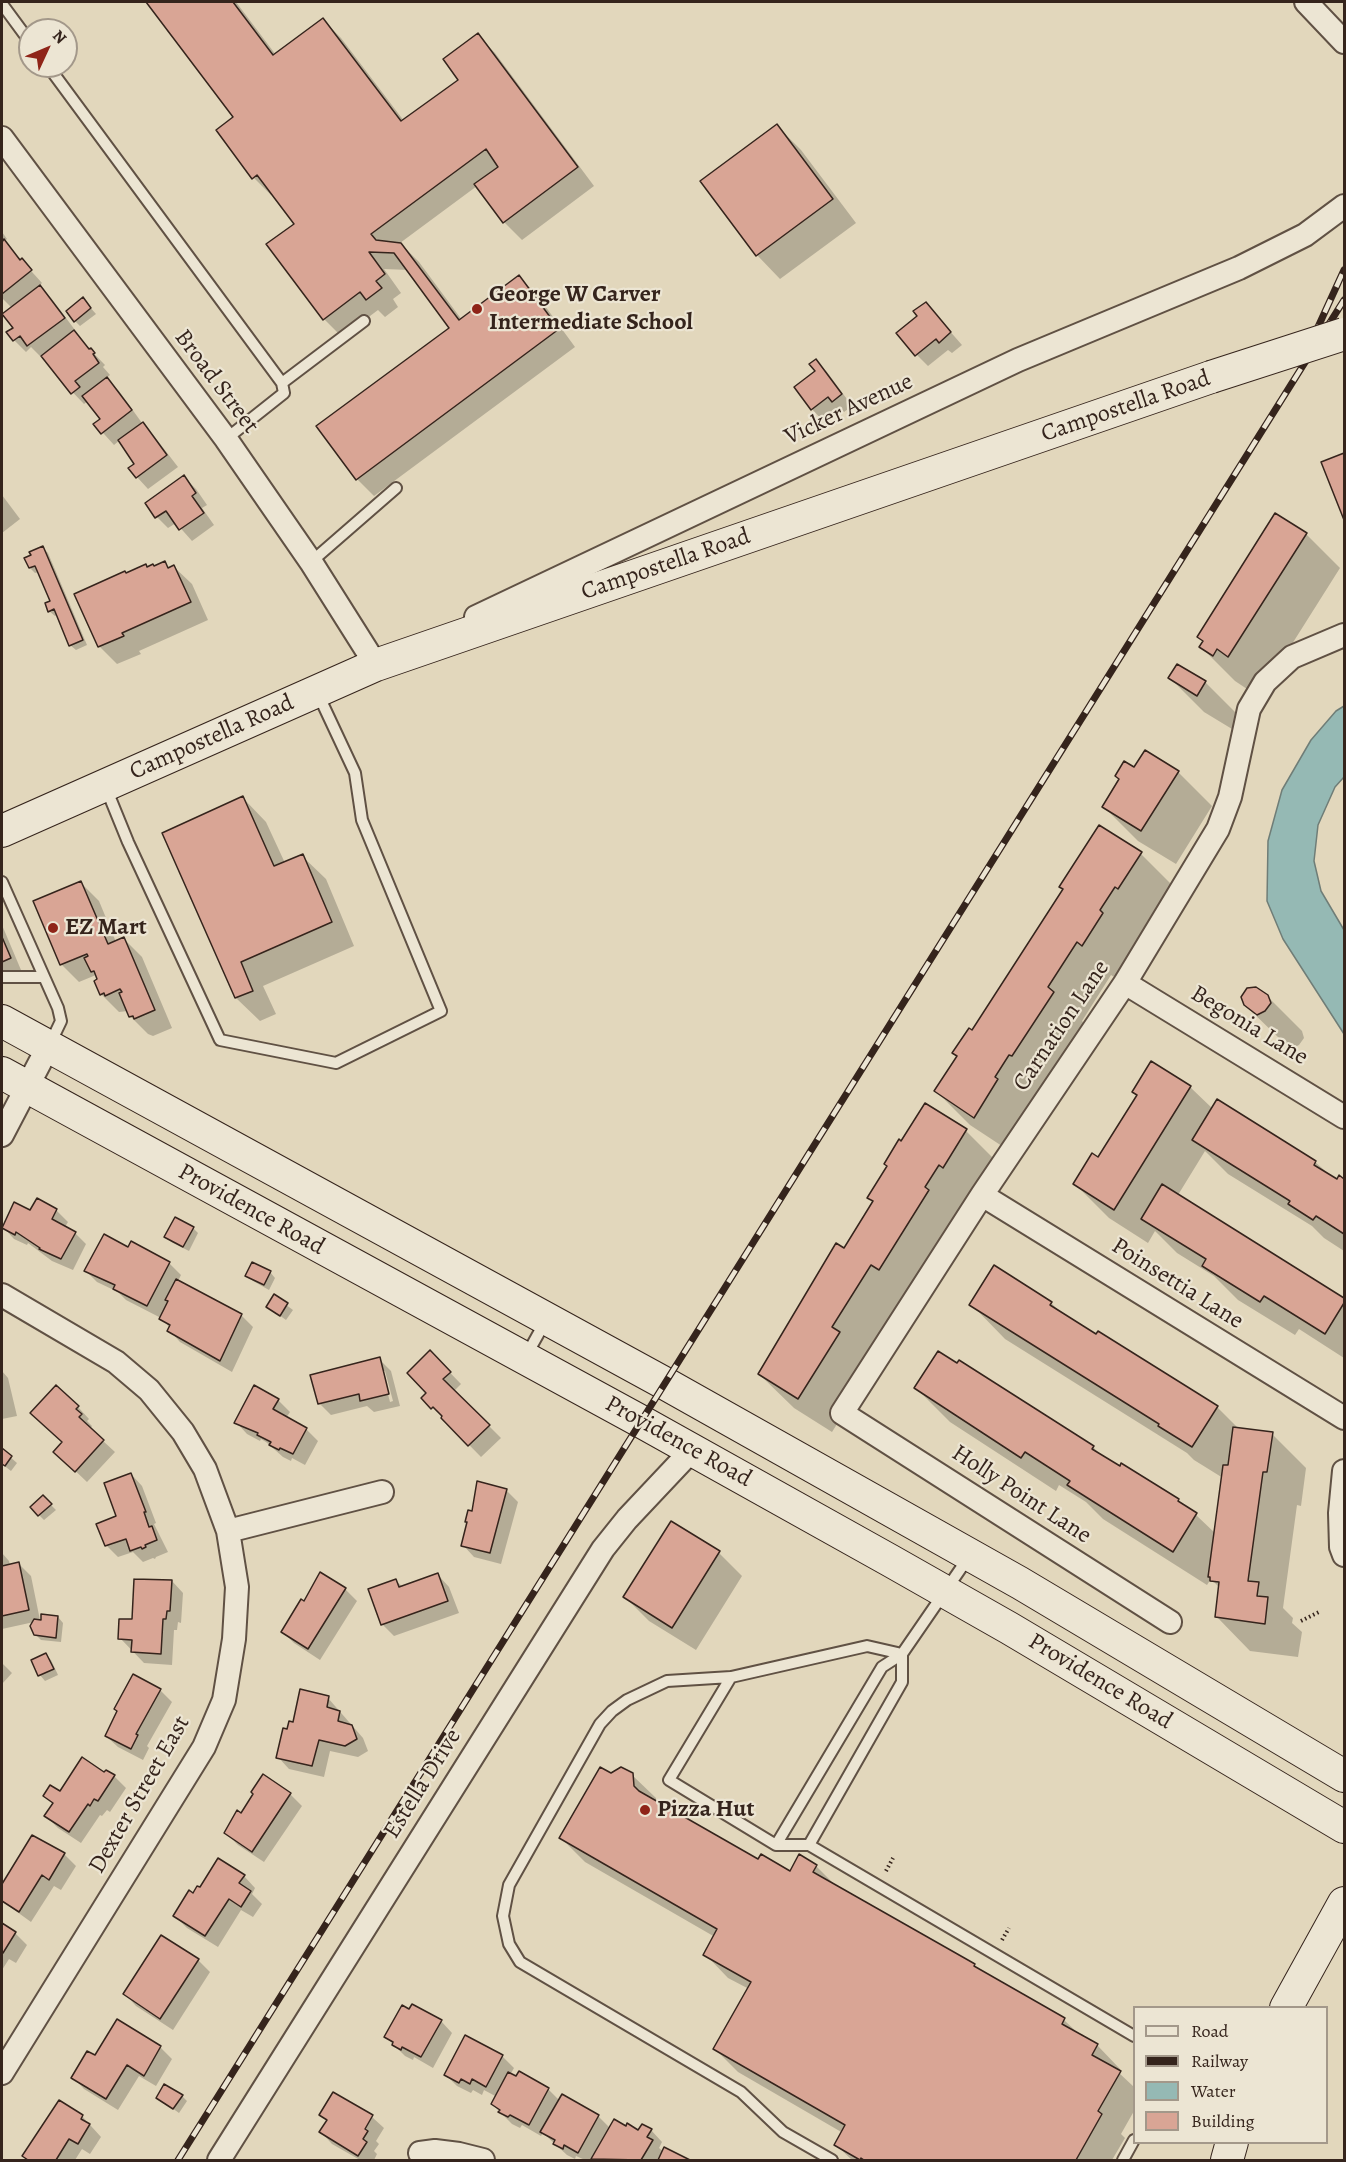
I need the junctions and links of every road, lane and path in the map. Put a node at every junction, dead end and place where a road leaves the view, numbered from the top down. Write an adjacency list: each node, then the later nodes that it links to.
1 (1305, 2): 4 (street)
2 (2, 4): 3 (lane)
3 (18, 26)
4 (1344, 42)
5 (57, 78): 10 (lane)
6 (2, 138): 11 (street, Broad Street)
7 (1344, 206): 15 (street, Vicker Avenue)
8 (364, 321): 10 (lane)
9 (1344, 334): 15 (main road, Campostella Road, bridge)
10 (282, 383): 11 (lane)
11 (226, 439): 13 (street, Broad Street)
12 (396, 488): 13 (lane)
13 (311, 562): 15 (street, Broad Street)
14 (1344, 635): 22 (street, Carnation Lane)
15 (376, 665): 16 (main road, Campostella Road)
16 (316, 692): 17 (main road, Campostella Road); 17 (lane)
17 (105, 786): 18 (main road, Campostella Road)
18 (2, 831)
19 (2, 882): 20 (lane)
20 (43, 976): 21 (lane); 24 (lane)
21 (2, 977)
22 (1125, 983): 26 (street, Begonia Lane); 28 (street, Carnation Lane)
23 (2, 1021): 24 (main road, Providence Road)
24 (48, 1047): 25 (street); 30 (main road, Providence Road)
25 (14, 1080): 27 (street); 31 (main road, Providence Road)
26 (1344, 1117)
27 (2, 1135)
28 (982, 1195): 32 (street, Carnation Lane); 33 (street, Poinsettia Lane)
29 (2, 1295): 37 (street, Dexter Street East)
30 (546, 1319): 31 (lane); 38 (main road, Providence Road)
31 (525, 1358): 34 (main road, Providence Road)
32 (843, 1413): 43 (street, Holly Point Lane)
33 (1344, 1418)
34 (692, 1450): 40 (main road, Providence Road); 57 (street, Estella Drive)
35 (1344, 1471): 39 (street)
36 (382, 1492): 37 (street)
37 (228, 1531): 53 (street, Dexter Street East)
38 (970, 1555): 40 (lane); 46 (main road, Providence Road)
39 (1344, 1555)
40 (945, 1592): 44 (lane); 47 (main road, Providence Road)
41 (1319, 1612): 42 (path)
42 (1301, 1621)
43 (1170, 1622)
44 (902, 1654): 45 (lane); 48 (lane); 49 (lane)
45 (731, 1677): 48 (lane); 59 (lane)
46 (1344, 1776)
47 (1344, 1827)
48 (776, 1845): 49 (lane)
49 (809, 1845): 52 (lane)
50 (1344, 1903): 51 (main road)
51 (1287, 2006)
52 (1133, 2035)
53 (2, 2073)
54 (1133, 2142): 60 (lane)
55 (1231, 2144): 61 (main road)
56 (420, 2153): 58 (street)
57 (219, 2160)
58 (483, 2160)
59 (832, 2160)
60 (1123, 2160)
61 (1227, 2160)

